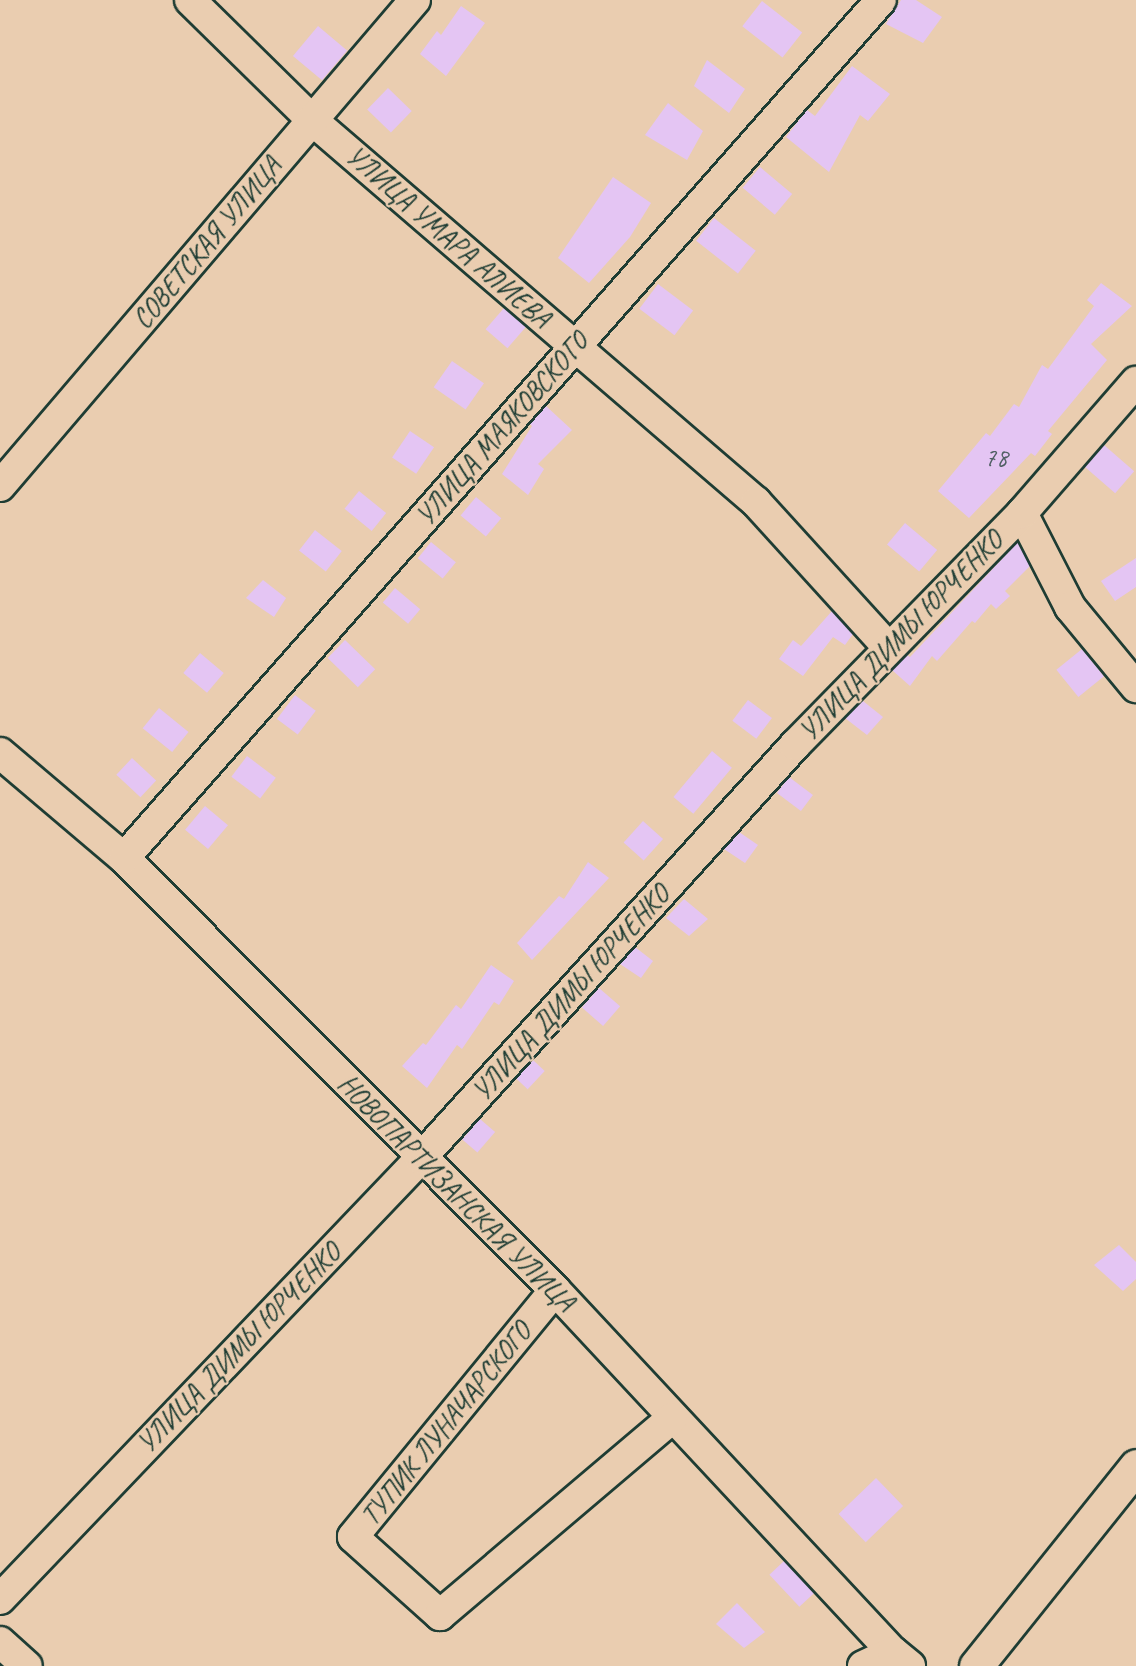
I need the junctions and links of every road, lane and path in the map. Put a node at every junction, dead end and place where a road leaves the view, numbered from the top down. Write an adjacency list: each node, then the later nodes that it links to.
1 (190, 0): 4 (street, УЛИЦА УМАРА АЛИЕВА)
2 (415, 0): 4 (street, СОВЕТСКАЯ УЛИЦА)
3 (881, 0): 5 (street, УЛИЦА МАЯКОВСКОГО)
4 (312, 120): 5 (street, УЛИЦА УМАРА АЛИЕВА); 7 (street, СОВЕТСКАЯ УЛИЦА)
5 (575, 346): 9 (street, УЛИЦА УМАРА АЛИЕВА); 12 (street, УЛИЦА МАЯКОВСКОГО)
6 (1136, 382): 8 (street, УЛИЦА ДИМЫ ЮРЧЕНКО)
7 (0, 486)
8 (1022, 513): 9 (street, УЛИЦА ДИМЫ ЮРЧЕНКО); 10 (street)
9 (887, 646): 13 (street, УЛИЦА ДИМЫ ЮРЧЕНКО)
10 (1136, 687)
11 (0, 753): 12 (street, НОВОПАРТИЗАНСКАЯ УЛИЦА)
12 (124, 858): 13 (street, НОВОПАРТИЗАНСКАЯ УЛИЦА)
13 (420, 1159): 14 (street, НОВОПАРТИЗАНСКАЯ УЛИЦА); 17 (street, УЛИЦА ДИМЫ ЮРЧЕНКО)
14 (555, 1290): 15 (street, НОВОПАРТИЗАНСКАЯ УЛИЦА); 15 (street, ТУПИК ЛУНАЧАРСКОГО)
15 (672, 1418): 19 (street, НОВОПАРТИЗАНСКАЯ УЛИЦА)
16 (1136, 1466): 22 (main road)
17 (0, 1599)
18 (0, 1642): 20 (street)
19 (902, 1659): 21 (street)
20 (27, 1666)
21 (863, 1666)
22 (976, 1666)

